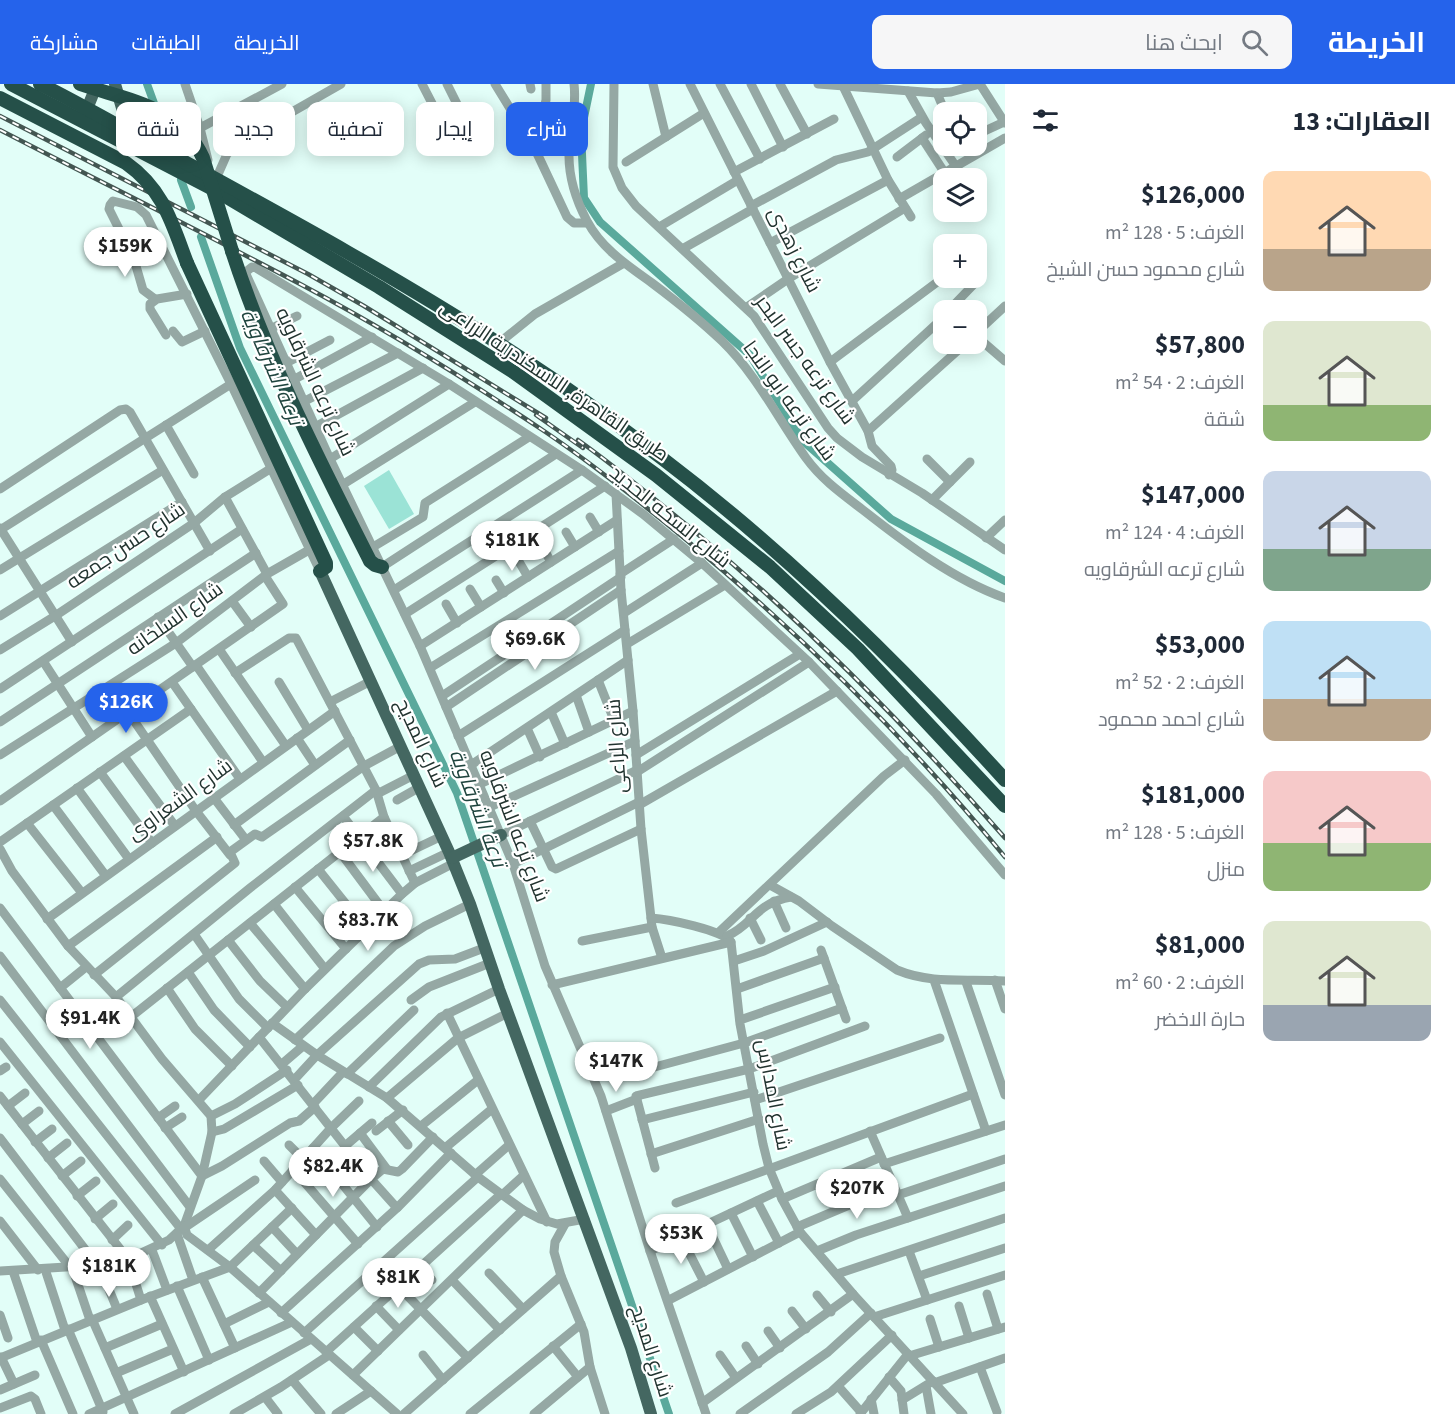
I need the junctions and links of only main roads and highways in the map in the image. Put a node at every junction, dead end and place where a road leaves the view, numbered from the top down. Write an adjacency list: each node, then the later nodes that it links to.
1 (10, 84): 14 (highway, طريق القاهرة, الاسكندرية الزراعى)
2 (40, 84): 8 (highway, طريق القاهرة, الاسكندرية الزراعى)
3 (80, 84): 11 (highway, bridge)
4 (97, 84): 8 (main road)
5 (115, 84): 7 (main road)
6 (0, 98): 12 (highway, bridge)
7 (120, 102)
8 (87, 109): 9 (highway, طريق القاهرة, الاسكندرية الزراعى)
9 (116, 125)
10 (174, 156): 13 (highway, طريق القاهرة, الاسكندرية الزراعى)
11 (382, 567)
12 (320, 571): 16 (main road, شارع المديح)
13 (1005, 780)
14 (1005, 806)
15 (498, 837): 16 (main road)
16 (454, 856): 17 (main road, شارع المديح)
17 (651, 1414)

